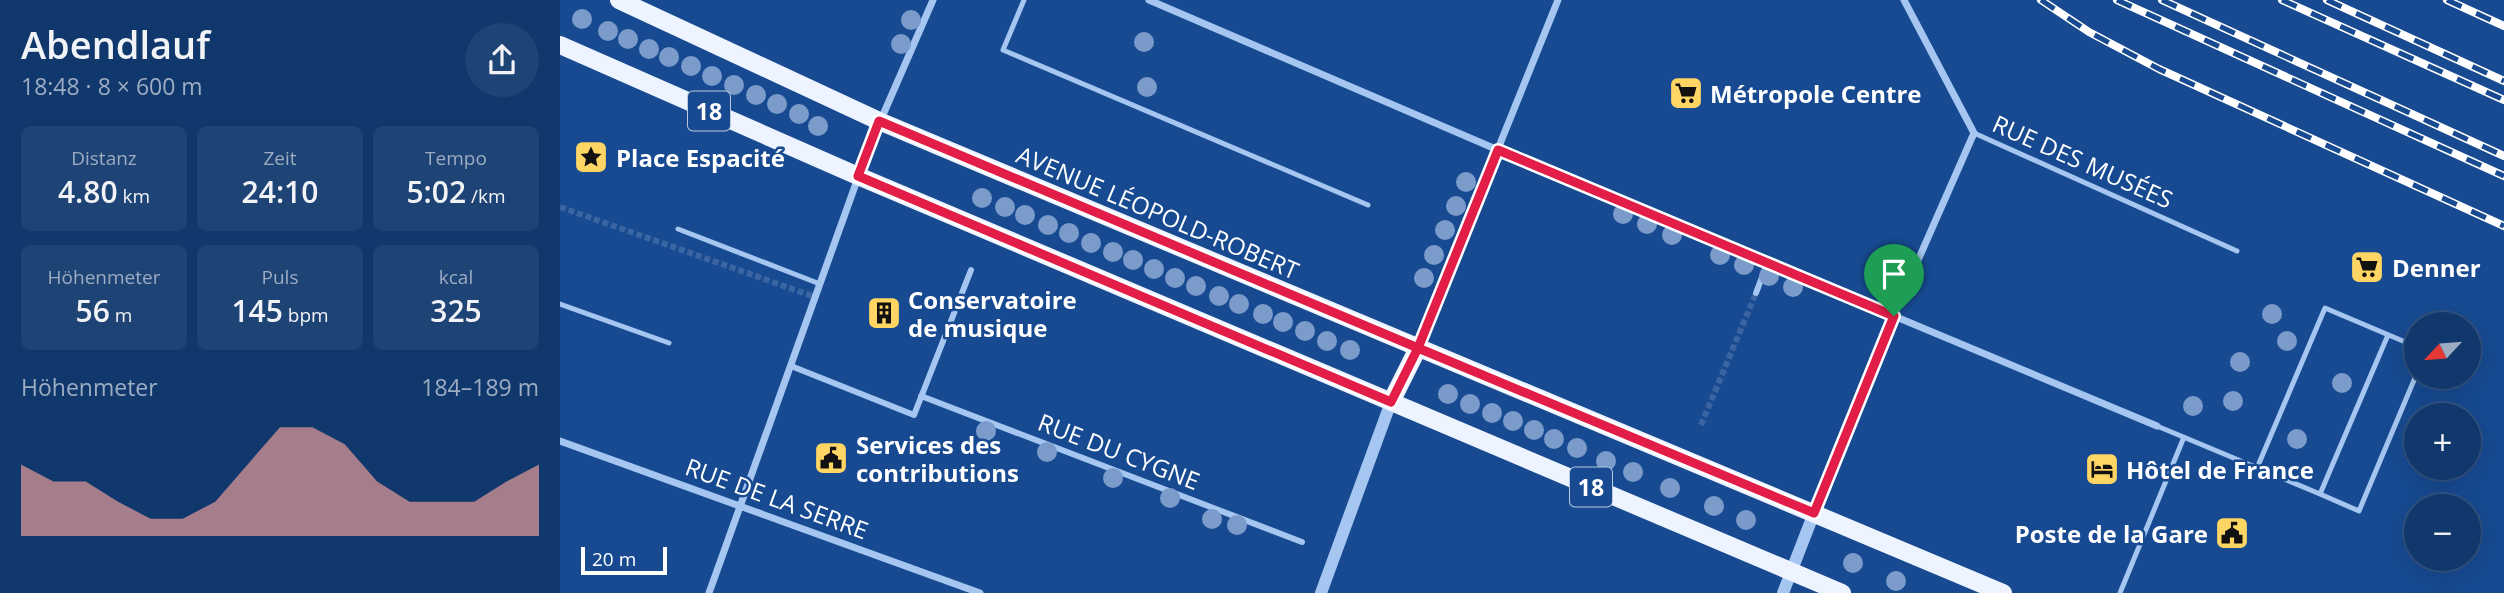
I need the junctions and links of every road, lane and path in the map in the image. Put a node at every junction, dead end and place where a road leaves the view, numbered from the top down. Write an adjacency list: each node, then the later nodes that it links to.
1 (619, 0): 8 (main road, AVENUE LÉOPOLD-ROBERT / 18)
2 (933, 0): 8 (street)
3 (1024, 0): 12 (lane)
4 (1149, 0): 10 (street)
5 (1558, 0): 10 (street)
6 (1904, 0): 9 (street, RUE DES MUSÉES)
7 (560, 45): 11 (main road, 18)
8 (879, 121): 11 (street); 24 (main road, AVENUE LÉOPOLD-ROBERT / 18)
9 (1974, 133): 14 (lane, RUE DES MUSÉES); 20 (street)
10 (1498, 150): 15 (street); 24 (street)
11 (858, 176): 17 (street); 28 (main road, 18)
12 (1368, 205)
13 (678, 229): 17 (lane)
14 (2237, 251)
15 (1768, 264): 18 (street); 20 (street)
16 (971, 270): 27 (street)
17 (820, 284): 25 (street)
18 (1756, 293)
19 (560, 304): 22 (lane)
20 (1894, 316): 29 (street); 35 (street)
21 (2388, 335): 23 (lane); 32 (lane); 33 (lane)
22 (669, 342)
23 (2404, 342)
24 (1418, 348): 28 (main road); 35 (main road, AVENUE LÉOPOLD-ROBERT / 18)
25 (791, 366): 27 (street); 34 (street)
26 (2410, 389): 33 (lane)
27 (921, 396): 36 (street, RUE DU CYGNE)
28 (1391, 402): 37 (main road, 18); 40 (street)
29 (2157, 426): 30 (lane)
30 (2184, 437): 32 (lane); 44 (lane)
31 (560, 441): 34 (street, RUE DE LA SERRE)
32 (2258, 468): 33 (lane)
33 (2320, 494)
34 (741, 505): 38 (street); 39 (street, RUE DE LA SERRE)
35 (1814, 513): 37 (street); 43 (main road, AVENUE LÉOPOLD-ROBERT / 18)
36 (1302, 542)
37 (1792, 571): 41 (street); 42 (main road, 18)
38 (709, 593)
39 (980, 593)
40 (1321, 593)
41 (1783, 593)
42 (1842, 593)
43 (2003, 593)
44 (2120, 593)

